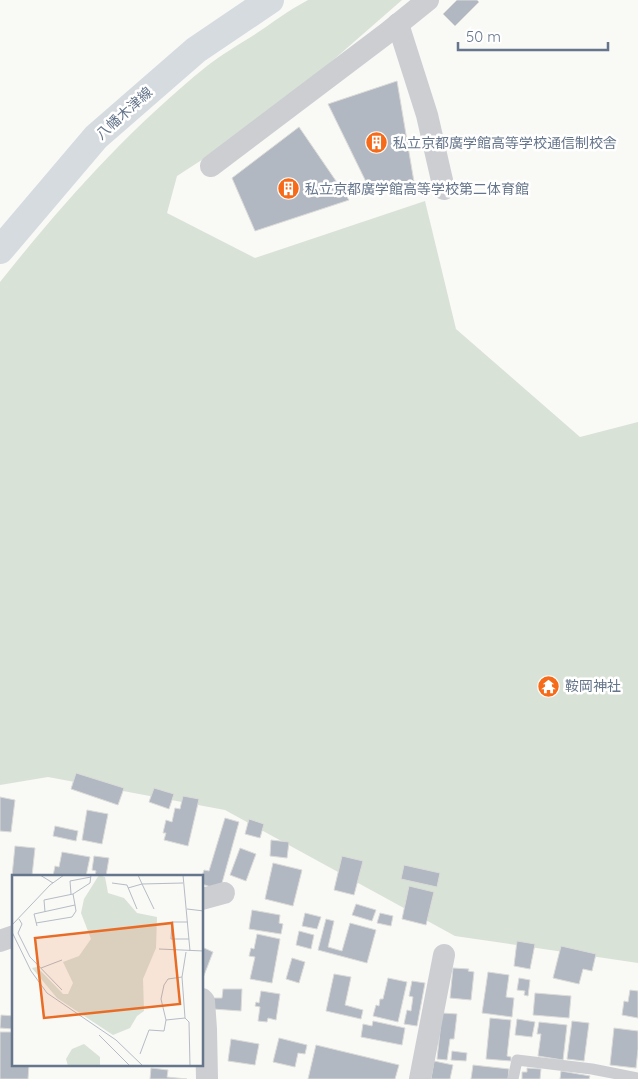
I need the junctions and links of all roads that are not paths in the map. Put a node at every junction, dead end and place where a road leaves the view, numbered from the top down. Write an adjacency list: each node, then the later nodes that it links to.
1 (270, 0): 6 (main road, 八幡木津線)
2 (428, 0): 3 (street)
3 (398, 24): 4 (street); 5 (street)
4 (211, 166)
5 (444, 189)
6 (0, 250)
7 (224, 893): 8 (street)
8 (204, 898)
9 (12, 937): 10 (street)
10 (0, 941)
11 (444, 955): 15 (street)
12 (204, 1001): 14 (street)
13 (638, 1078): 16 (lane)
14 (207, 1079)
15 (420, 1079)
16 (513, 1079)

